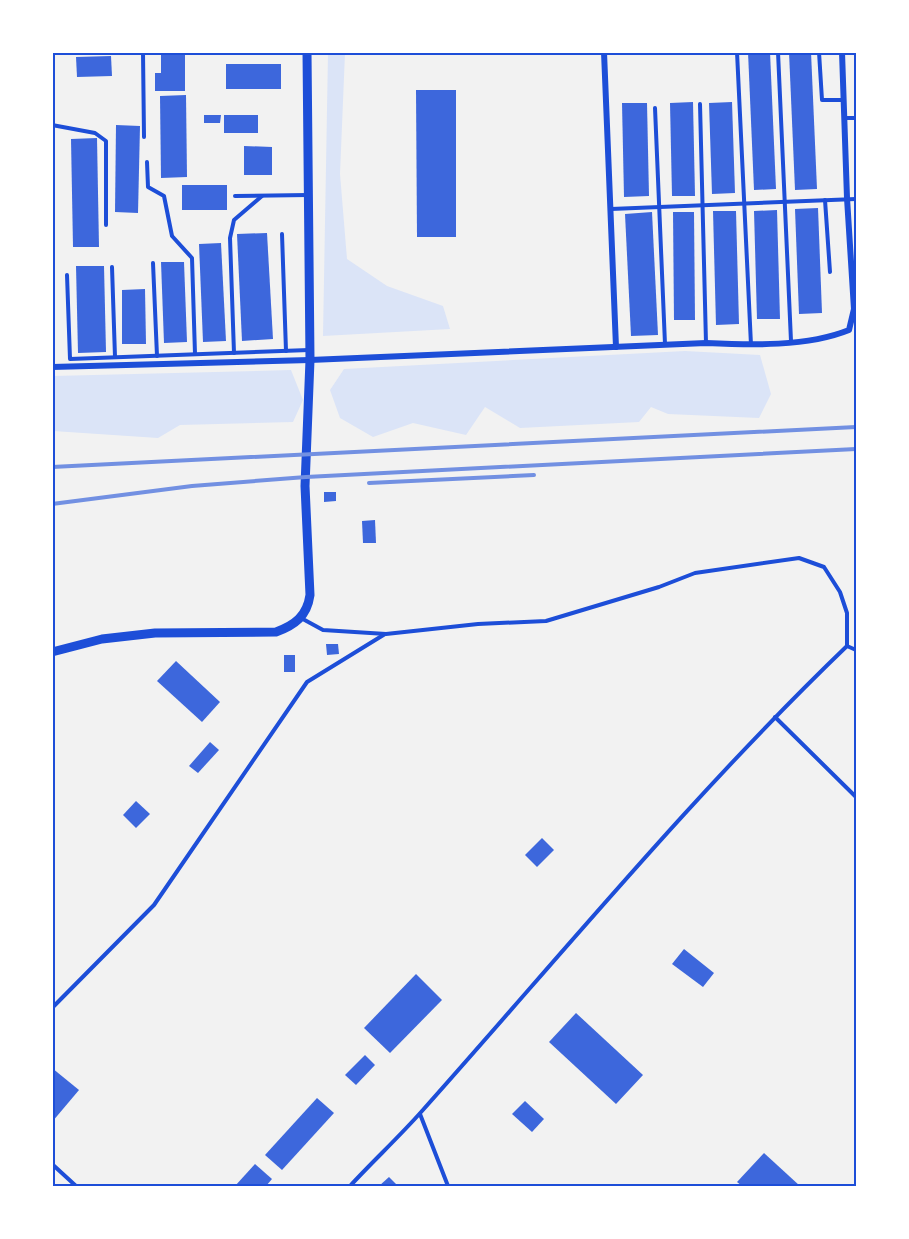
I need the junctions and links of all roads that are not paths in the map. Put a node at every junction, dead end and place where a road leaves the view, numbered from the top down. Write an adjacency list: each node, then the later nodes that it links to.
1 (142, 52): 14 (lane)
2 (307, 52): 16 (street)
3 (604, 52): 26 (street)
4 (737, 52): 23 (lane)
5 (778, 52): 22 (lane)
6 (819, 52): 8 (lane)
7 (842, 52): 8 (street)
8 (844, 100): 11 (street)
9 (700, 104): 24 (lane)
10 (655, 108): 25 (lane)
11 (845, 118): 12 (lane); 19 (street)
12 (856, 118)
13 (52, 125): 27 (lane)
14 (144, 136)
15 (147, 162): 40 (lane)
16 (308, 195): 18 (lane); 41 (street)
17 (235, 196): 18 (lane)
18 (262, 196): 39 (lane)
19 (847, 198): 20 (lane); 21 (lane); 33 (street)
20 (856, 199)
21 (825, 200): 22 (lane); 31 (lane)
22 (785, 202): 23 (lane); 33 (lane)
23 (743, 204): 24 (lane); 36 (lane)
24 (701, 206): 25 (lane); 34 (lane)
25 (658, 207): 26 (lane); 35 (lane)
26 (611, 209): 37 (street)
27 (106, 225)
28 (282, 234): 38 (lane)
29 (153, 263): 42 (lane)
30 (112, 267): 43 (lane)
31 (830, 272)
32 (67, 275): 43 (lane)
33 (791, 341): 36 (street)
34 (706, 343): 35 (street); 36 (street)
35 (665, 345): 37 (street)
36 (751, 345)
37 (616, 347): 41 (street)
38 (286, 351): 39 (lane); 41 (lane)
39 (234, 353): 40 (lane)
40 (195, 354): 42 (lane)
41 (310, 355): 44 (street); 45 (street)
42 (156, 356): 43 (lane)
43 (115, 357)
44 (52, 367)
45 (301, 618): 46 (lane); 49 (street)
46 (386, 634): 47 (lane); 52 (lane)
47 (847, 645): 48 (lane); 50 (lane)
48 (856, 650)
49 (52, 652)
50 (775, 717): 51 (lane); 53 (lane)
51 (856, 797)
52 (52, 1008)
53 (420, 1114): 56 (lane); 57 (lane)
54 (52, 1164): 55 (lane)
55 (76, 1186)
56 (350, 1186)
57 (447, 1186)

